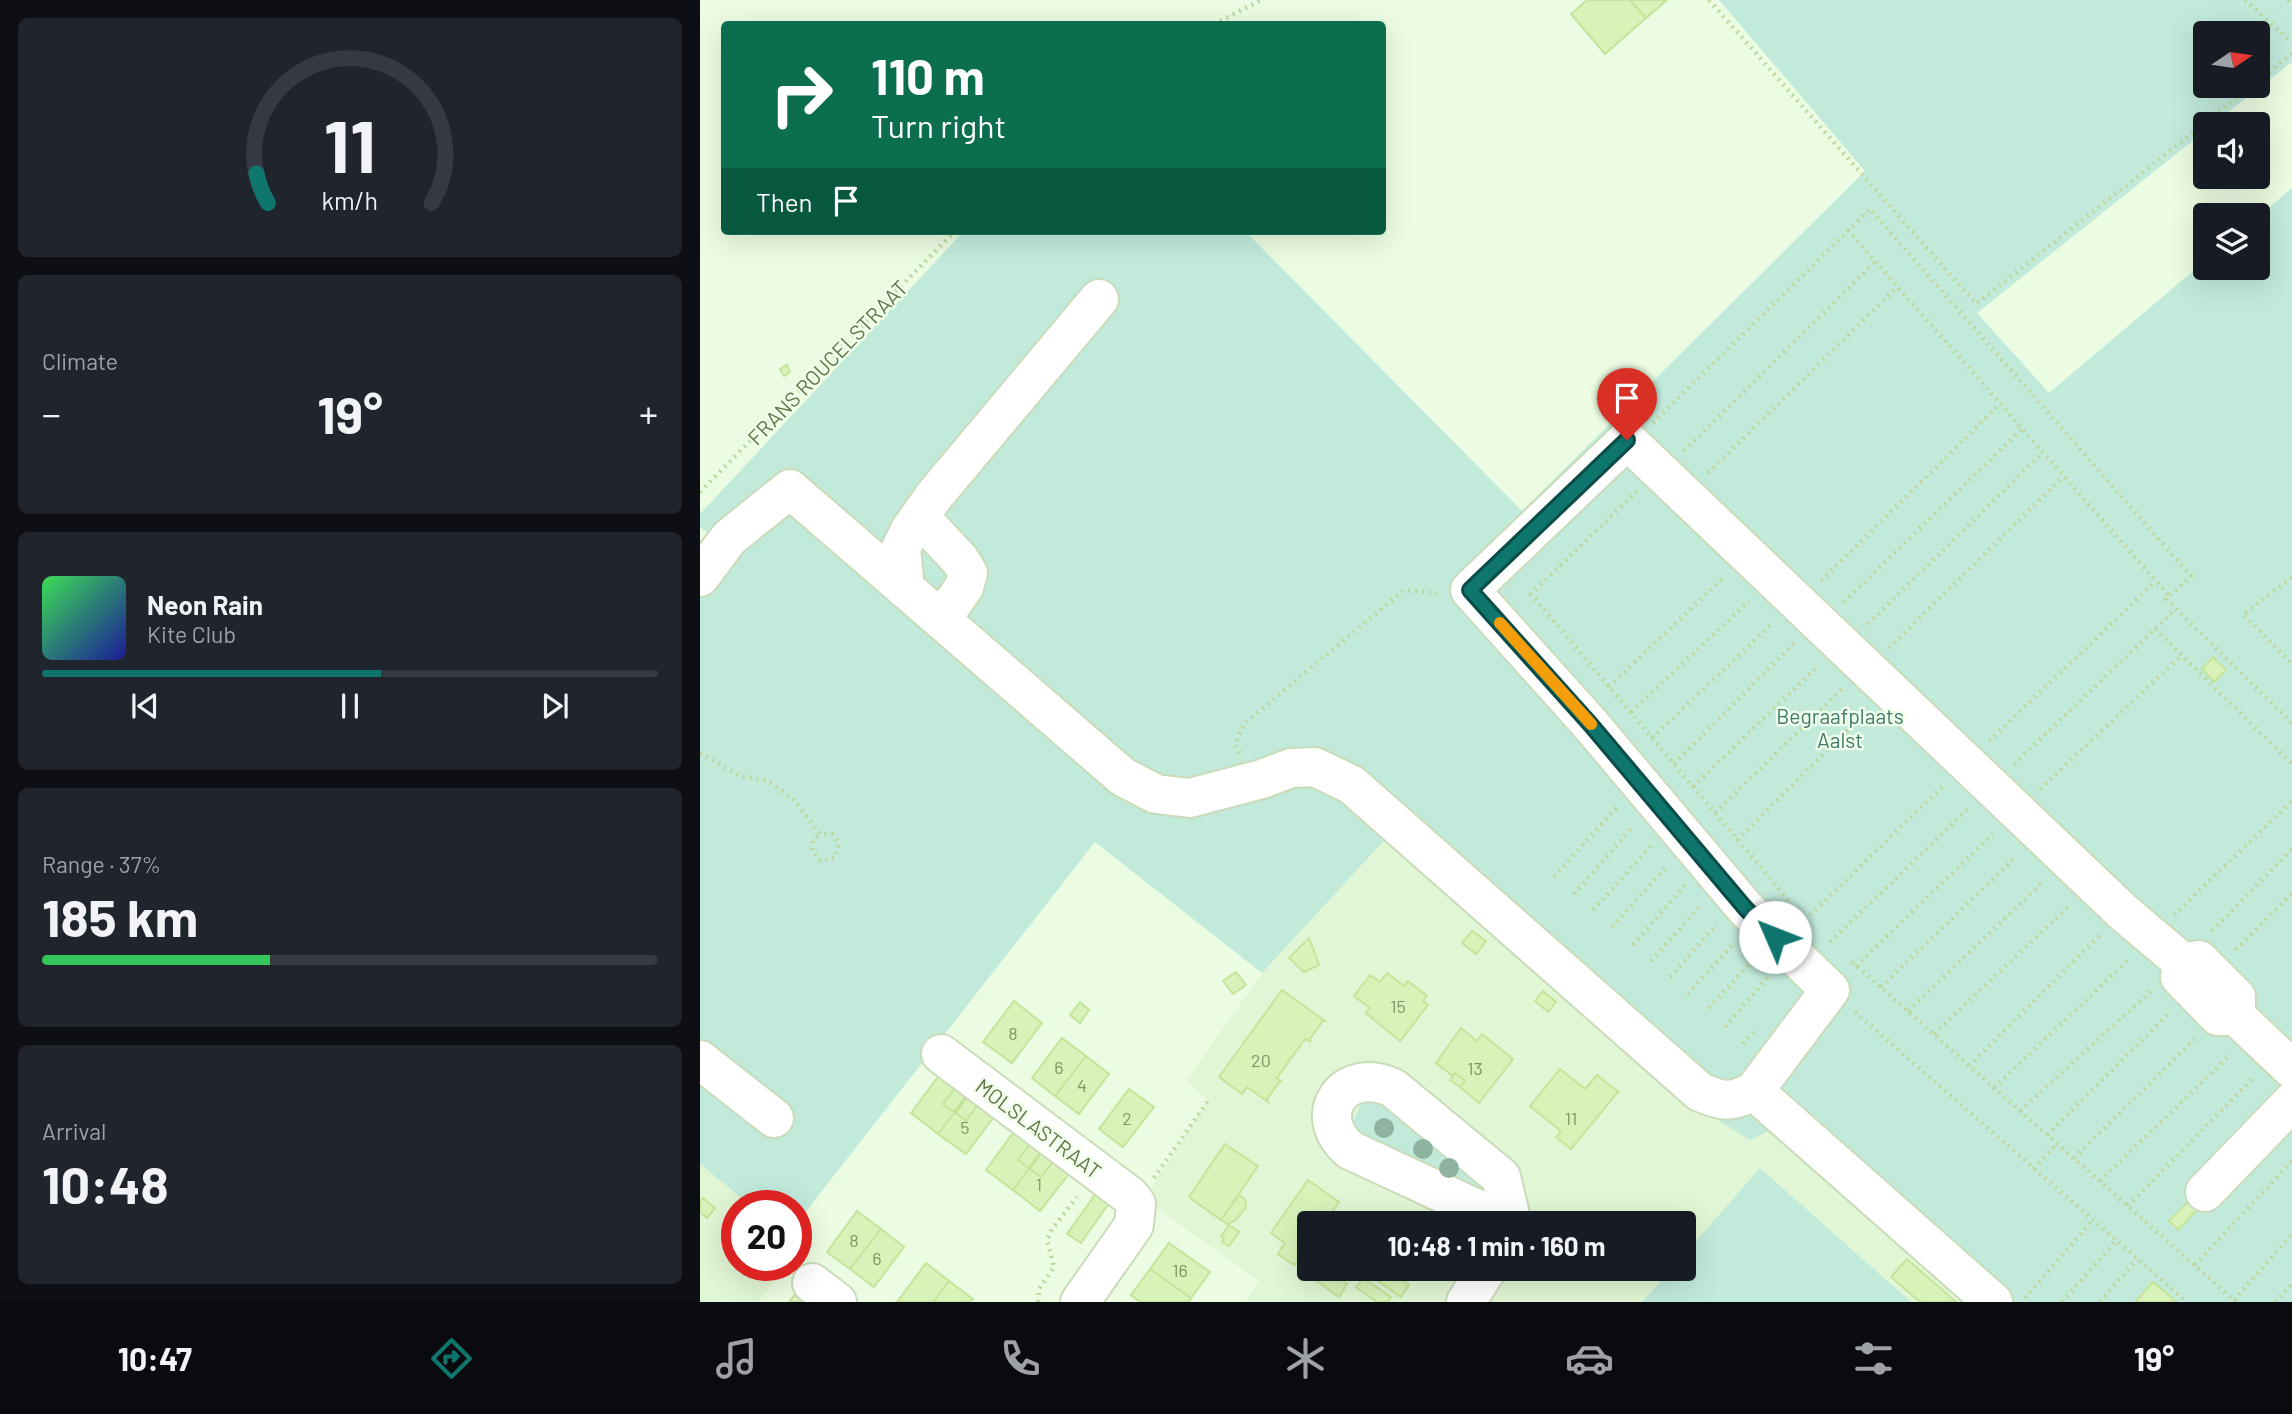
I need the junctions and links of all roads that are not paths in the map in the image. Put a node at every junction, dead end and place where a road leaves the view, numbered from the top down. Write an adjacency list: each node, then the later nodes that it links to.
1 (1099, 299): 2 (street)
2 (920, 517): 4 (street); 5 (street)
3 (700, 577): 4 (street)
4 (905, 589): 5 (street)
5 (941, 620): 9 (street)
6 (2233, 1014): 9 (street)
7 (941, 1054): 16 (street, MOLSLASTRAAT)
8 (700, 1060): 11 (street)
9 (1754, 1091): 18 (street)
10 (2292, 1102): 12 (street)
11 (774, 1118)
12 (2205, 1192)
13 (1481, 1211): 14 (street)
14 (1509, 1211)
15 (1479, 1281): 17 (street)
16 (1080, 1302)
17 (1466, 1302)
18 (1993, 1302)

